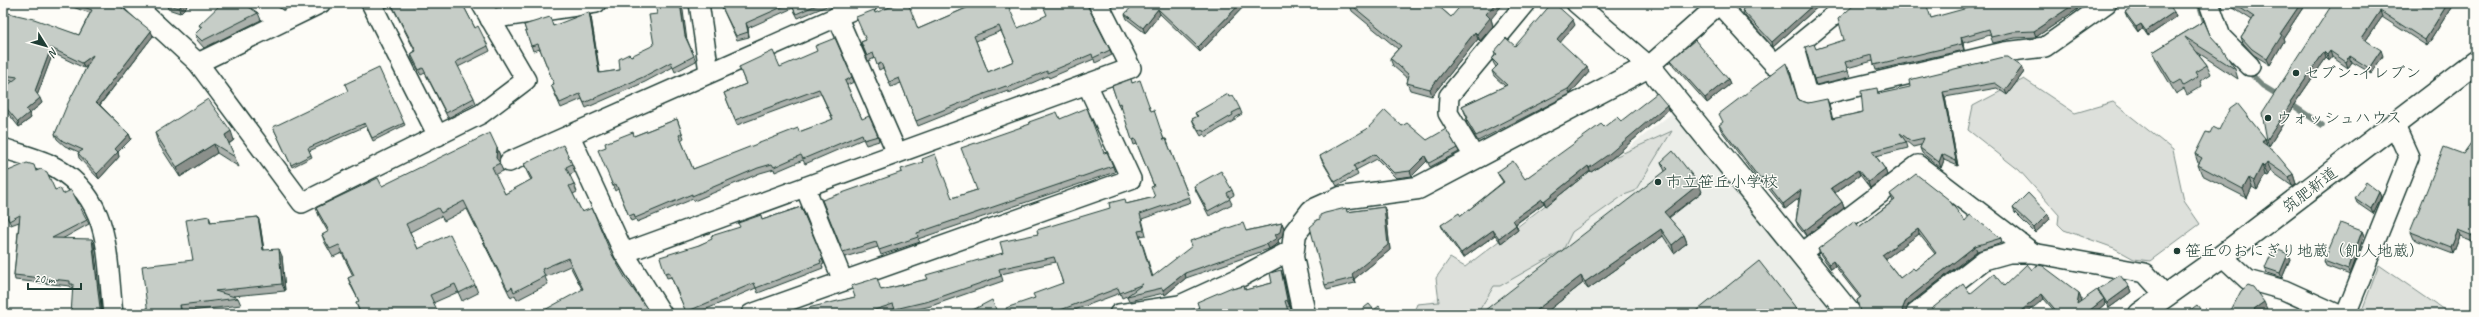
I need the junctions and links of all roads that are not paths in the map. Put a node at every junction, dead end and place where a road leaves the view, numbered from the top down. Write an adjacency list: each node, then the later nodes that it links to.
1 (133, 3): 20 (street)
2 (255, 3): 17 (street)
3 (321, 3): 17 (street)
4 (371, 3): 26 (street)
5 (596, 3): 15 (street)
6 (699, 3): 23 (street)
7 (868, 3): 16 (street)
8 (1098, 3): 24 (street)
9 (1526, 3): 30 (street)
10 (1576, 3): 21 (street)
11 (1719, 3): 18 (street); 21 (street)
12 (1849, 3): 18 (street)
13 (2107, 3): 18 (street)
14 (2209, 3): 22 (street)
15 (486, 11): 26 (street)
16 (837, 16): 23 (street); 29 (street)
17 (281, 21): 20 (street)
18 (1794, 48)
19 (2476, 62): 25 (street, 筑肥新道)
20 (198, 63): 26 (street)
21 (1648, 66): 30 (street); 35 (street)
22 (2250, 66)
23 (709, 72): 27 (street)
24 (1087, 84): 29 (street); 38 (street)
25 (2395, 126): 37 (street, 筑肥新道); 49 (street)
26 (438, 136)
27 (570, 136): 31 (street); 34 (street)
28 (3, 148): 40 (street)
29 (897, 153): 32 (street)
30 (1475, 158): 33 (street)
31 (509, 162)
32 (805, 187): 34 (street); 38 (street)
33 (1293, 249): 43 (street); 44 (street)
34 (624, 253): 41 (street)
35 (1802, 253): 36 (street); 45 (street)
36 (2033, 253): 39 (street); 46 (street)
37 (2222, 256): 39 (street, 筑肥新道); 48 (street)
38 (843, 281): 42 (street)
39 (2164, 295): 47 (street, 筑肥新道)
40 (113, 314)
41 (662, 314)
42 (751, 314)
43 (1119, 314)
44 (1304, 314)
45 (1850, 314)
46 (1915, 314)
47 (2140, 314)
48 (2337, 314)
49 (2346, 314)

